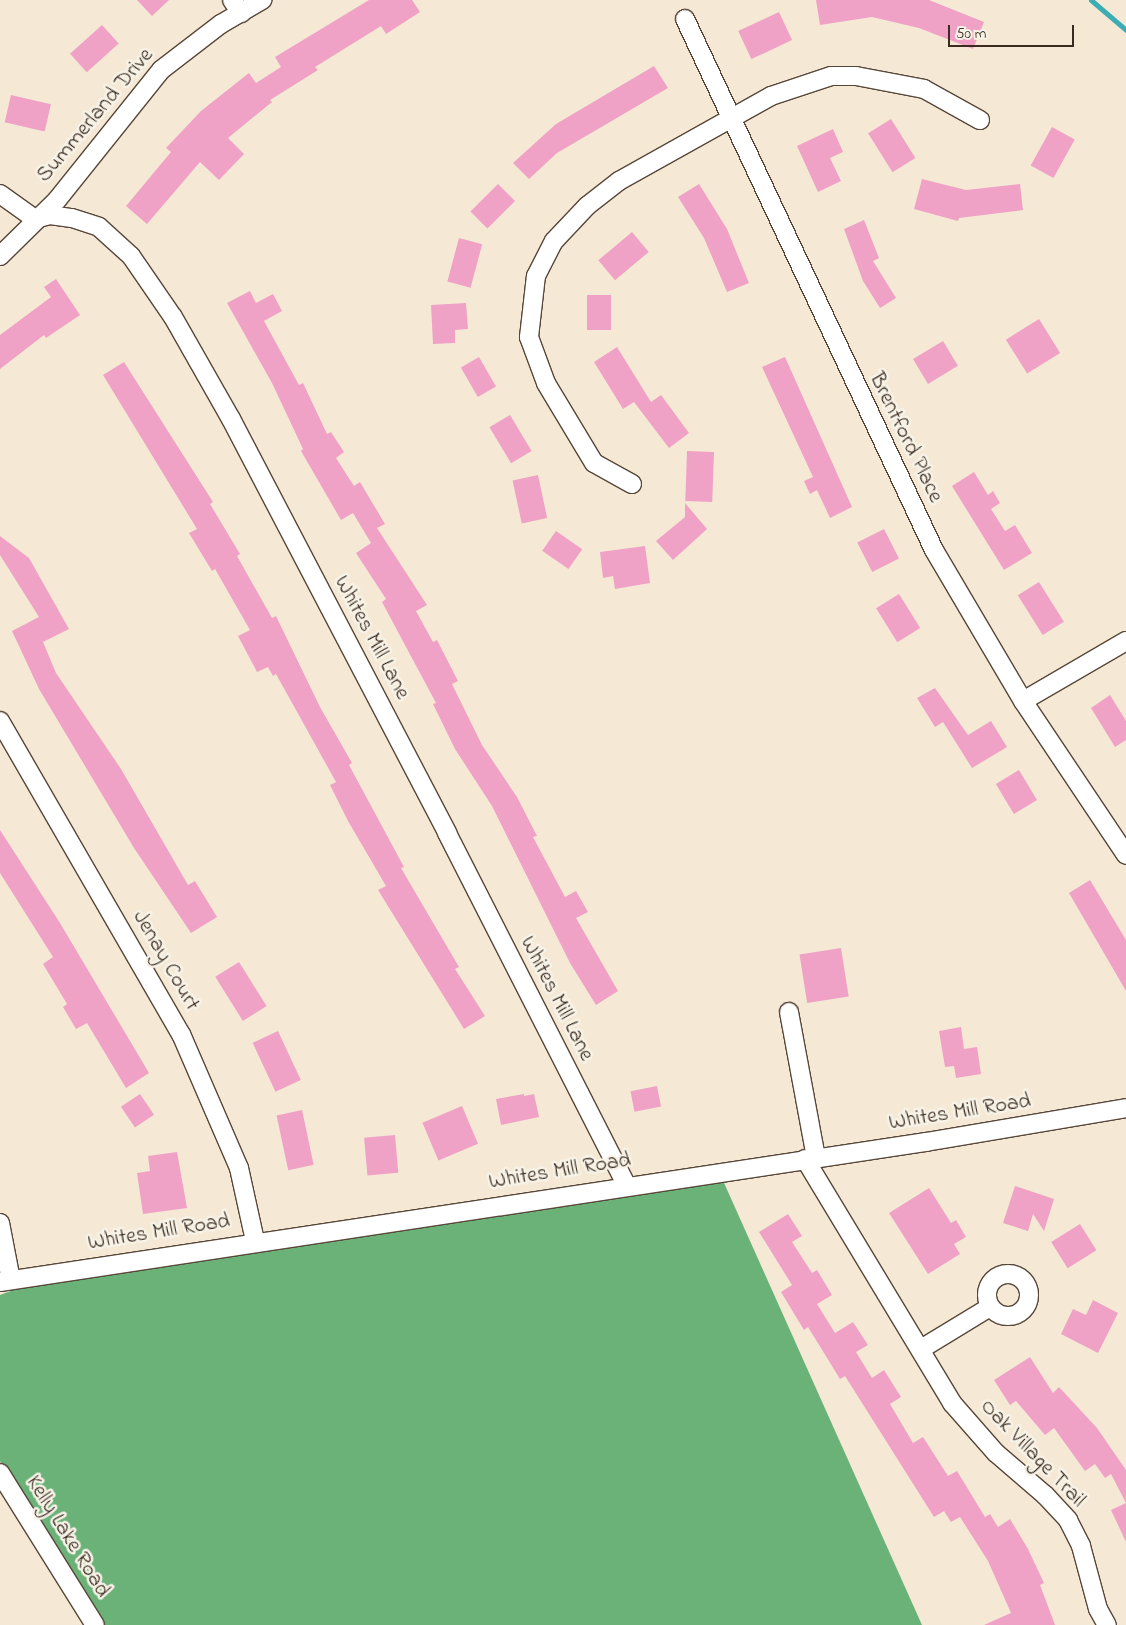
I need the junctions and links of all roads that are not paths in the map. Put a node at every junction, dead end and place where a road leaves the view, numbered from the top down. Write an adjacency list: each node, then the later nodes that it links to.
1 (262, 0): 2 (street, Summerland Drive)
2 (237, 6): 7 (street, Summerland Drive)
3 (684, 19): 4 (street, Brentford Place)
4 (732, 118): 5 (street); 9 (street); 11 (street, Brentford Place)
5 (980, 120)
6 (0, 194): 7 (street)
7 (35, 219): 8 (street, Summerland Drive); 17 (street, Whites Mill Lane)
8 (0, 256)
9 (632, 484)
10 (1126, 641): 11 (street)
11 (1023, 701): 13 (street, Brentford Place)
12 (0, 721): 19 (street, Jenay Court)
13 (1126, 855)
14 (788, 1012): 16 (street)
15 (1126, 1108): 16 (street, Whites Mill Road)
16 (811, 1158): 17 (street, Whites Mill Road); 22 (street, Oak Village Trail)
17 (626, 1185): 19 (street, Whites Mill Road)
18 (0, 1223): 20 (street)
19 (255, 1241): 20 (street, Whites Mill Road)
20 (6, 1281)
21 (990, 1307): 22 (street)
22 (921, 1349): 25 (street, Oak Village Trail)
23 (0, 1473): 24 (street, Kelly Lake Road)
24 (95, 1625)
25 (1107, 1625)

